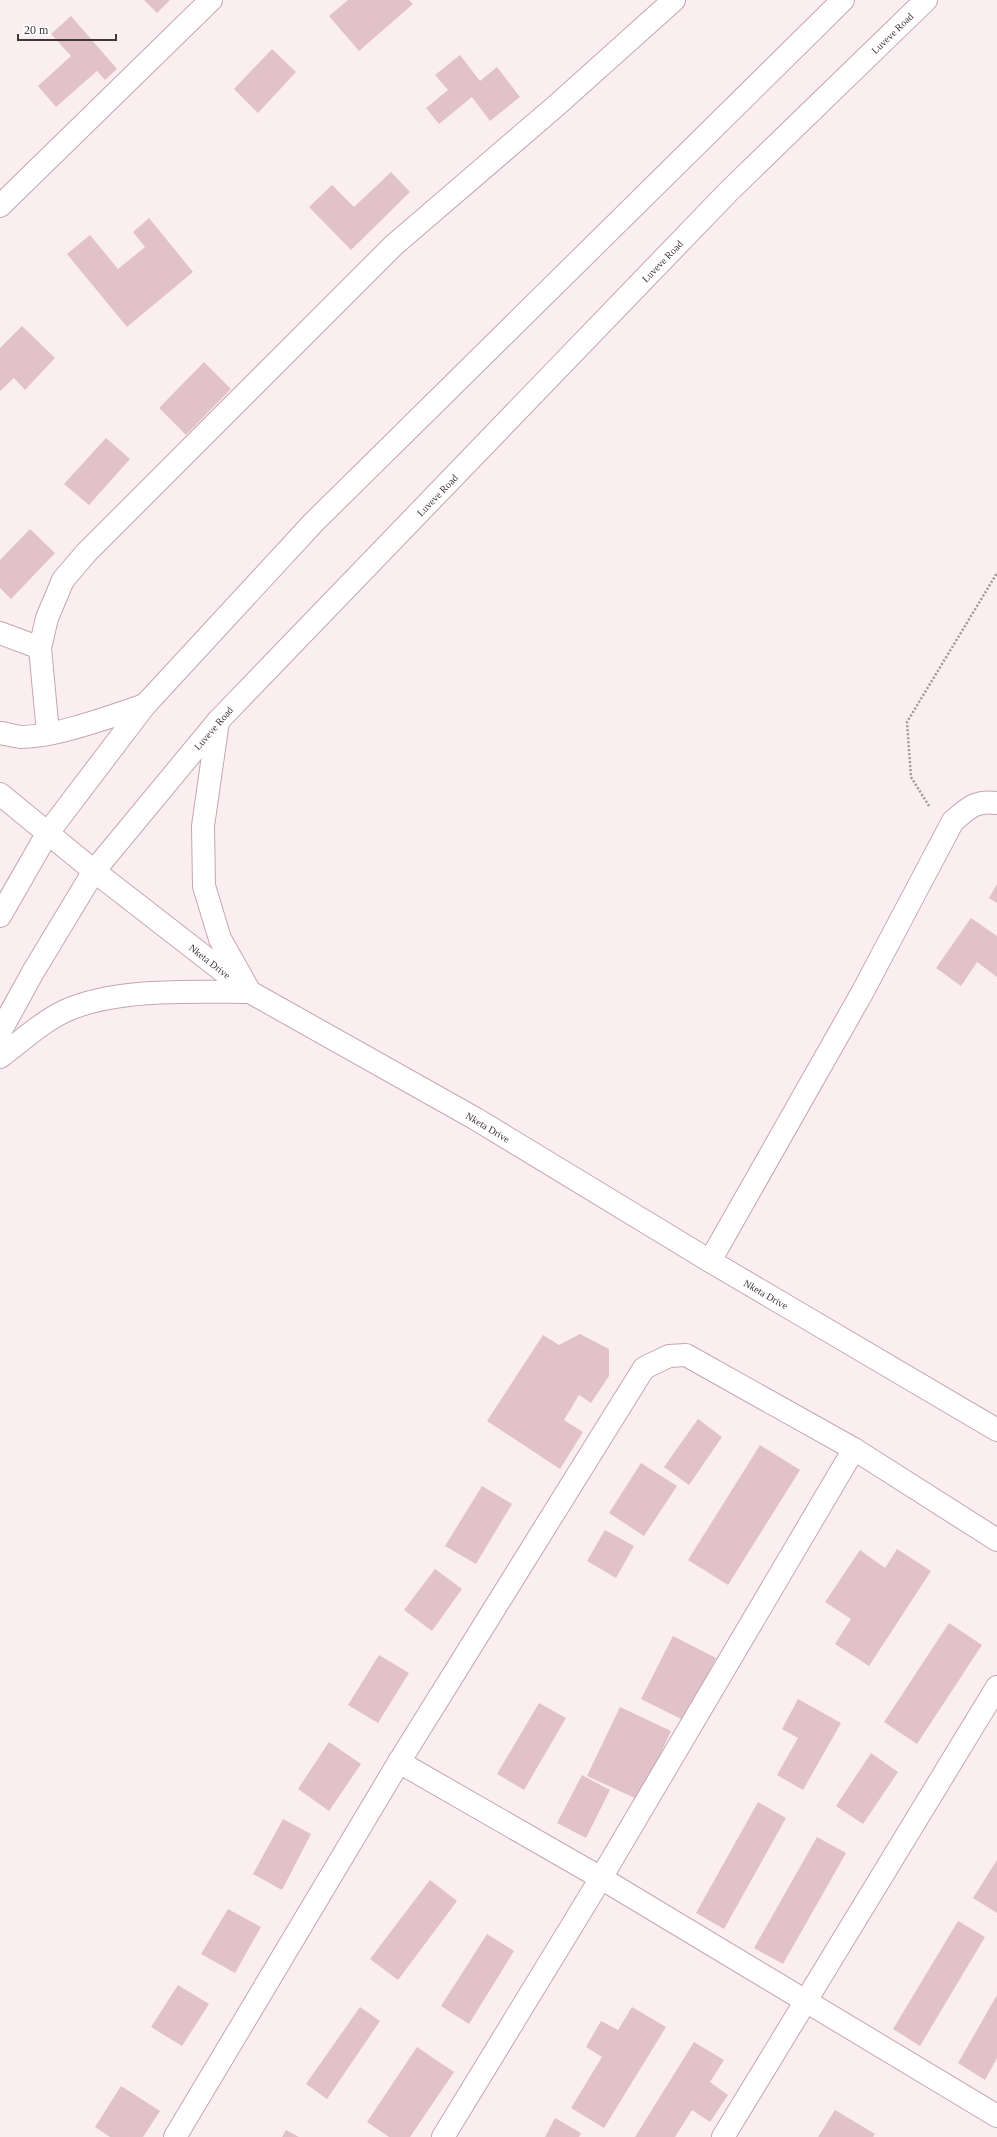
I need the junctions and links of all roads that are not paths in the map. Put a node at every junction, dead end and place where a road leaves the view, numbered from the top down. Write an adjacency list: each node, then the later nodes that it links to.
1 (211, 0): 5 (street)
2 (674, 0): 7 (street)
3 (843, 0): 8 (street)
4 (926, 0): 9 (street, Luveve Road)
5 (0, 206)
6 (0, 633): 7 (street)
7 (40, 648): 11 (street)
8 (145, 705): 11 (street); 14 (street)
9 (218, 721): 15 (street, Luveve Road); 17 (street)
10 (0, 733): 11 (street)
11 (48, 733)
12 (0, 794): 14 (street, Nketa Drive)
13 (997, 803): 20 (street)
14 (47, 834): 15 (street, Nketa Drive); 16 (street)
15 (94, 871): 17 (street, Nketa Drive); 18 (street, Luveve Road)
16 (0, 916)
17 (250, 992): 19 (street); 20 (street, Nketa Drive)
18 (0, 1032)
19 (0, 1057)
20 (710, 1261): 21 (street, Nketa Drive)
21 (997, 1430)
22 (854, 1449): 23 (street); 25 (street); 26 (street)
23 (997, 1540)
24 (997, 1687): 27 (street)
25 (399, 1762): 26 (street); 29 (street)
26 (601, 1878): 27 (street); 30 (street)
27 (806, 2001): 28 (street); 31 (street)
28 (997, 2116)
29 (175, 2137)
30 (443, 2137)
31 (723, 2137)

